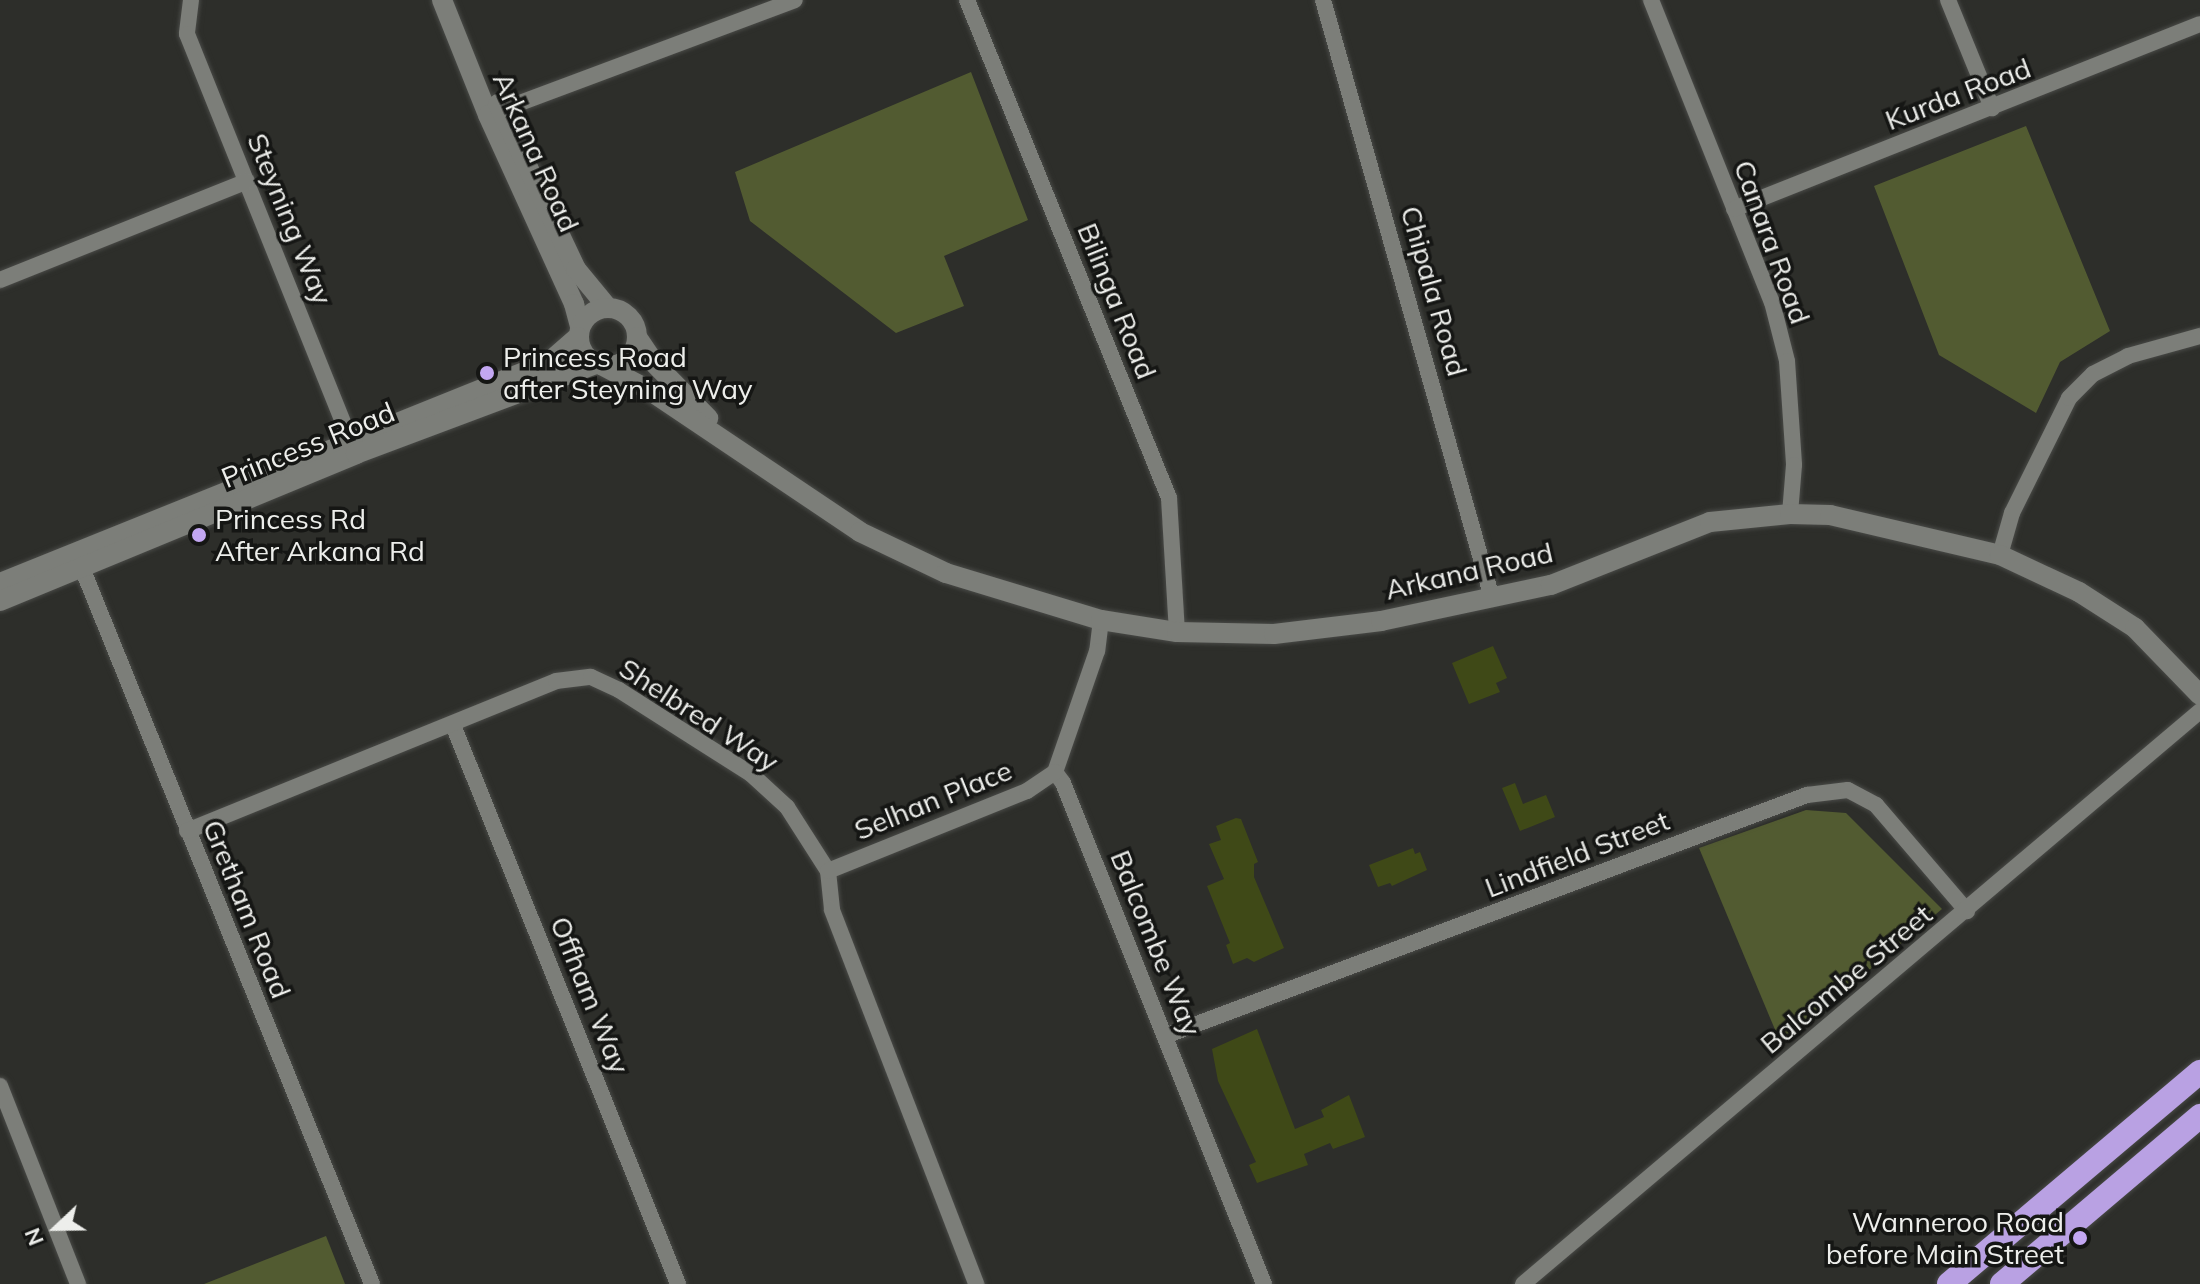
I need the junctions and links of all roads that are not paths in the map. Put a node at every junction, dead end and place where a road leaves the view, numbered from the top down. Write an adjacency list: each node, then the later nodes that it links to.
1 (191, 0): 12 (street, Steyning Way)
2 (442, 0): 11 (main road, Arkana Road)
3 (457, 0): 11 (main road, Arkana Road)
4 (795, 0): 11 (street)
5 (967, 0): 29 (street, Bilinga Road)
6 (1323, 0): 26 (street, Chipala Road)
7 (1651, 0): 13 (street, Canara Road)
8 (1948, 0): 10 (street)
9 (2199, 28): 10 (street, Kurda Road)
10 (1992, 108): 13 (street, Kurda Road)
11 (494, 113): 15 (main road, Arkana Road); 16 (main road, Arkana Road)
12 (247, 181): 14 (street); 21 (street, Steyning Way)
13 (1734, 209): 22 (street, Canara Road)
14 (0, 280)
15 (608, 308): 16 (main road); 18 (main road)
16 (579, 332): 19 (main road); 21 (main road, Princess Road)
17 (2200, 336): 23 (street)
18 (637, 337): 19 (main road); 20 (main road, Arkana Road)
19 (599, 365): 20 (main road, Arkana Road); 21 (main road, Princess Road)
20 (733, 444): 28 (main road, Arkana Road)
21 (353, 448): 24 (main road, Princess Road)
22 (1790, 514): 23 (main road, Arkana Road); 26 (main road, Arkana Road)
23 (2000, 555): 30 (main road, Arkana Road)
24 (79, 561): 25 (main road, Princess Road); 27 (main road, Princess Road); 34 (street, Gretham Road)
25 (0, 583)
26 (1492, 598): 29 (main road, Arkana Road)
27 (0, 601)
28 (1101, 620): 29 (main road, Arkana Road); 33 (street)
29 (1177, 632)
30 (2200, 695)
31 (2200, 711): 36 (street, Balcombe Street)
32 (453, 725): 34 (street, Shelbred Way); 35 (street, Shelbred Way); 43 (street, Offham Way)
33 (1055, 772): 35 (street, Selhan Place); 37 (street, Balcombe Way)
34 (187, 831): 42 (street, Gretham Road)
35 (828, 871): 44 (street, Shelbred Way)
36 (1967, 911): 37 (street, Lindfield Street); 46 (street, Balcombe Street)
37 (1165, 1036): 45 (street, Balcombe Way)
38 (2200, 1072): 47 (highway)
39 (0, 1086): 41 (street)
40 (2200, 1116): 48 (highway)
41 (78, 1284)
42 (372, 1284)
43 (678, 1284)
44 (976, 1284)
45 (1264, 1284)
46 (1523, 1284)
47 (1949, 1284)
48 (2002, 1284)

